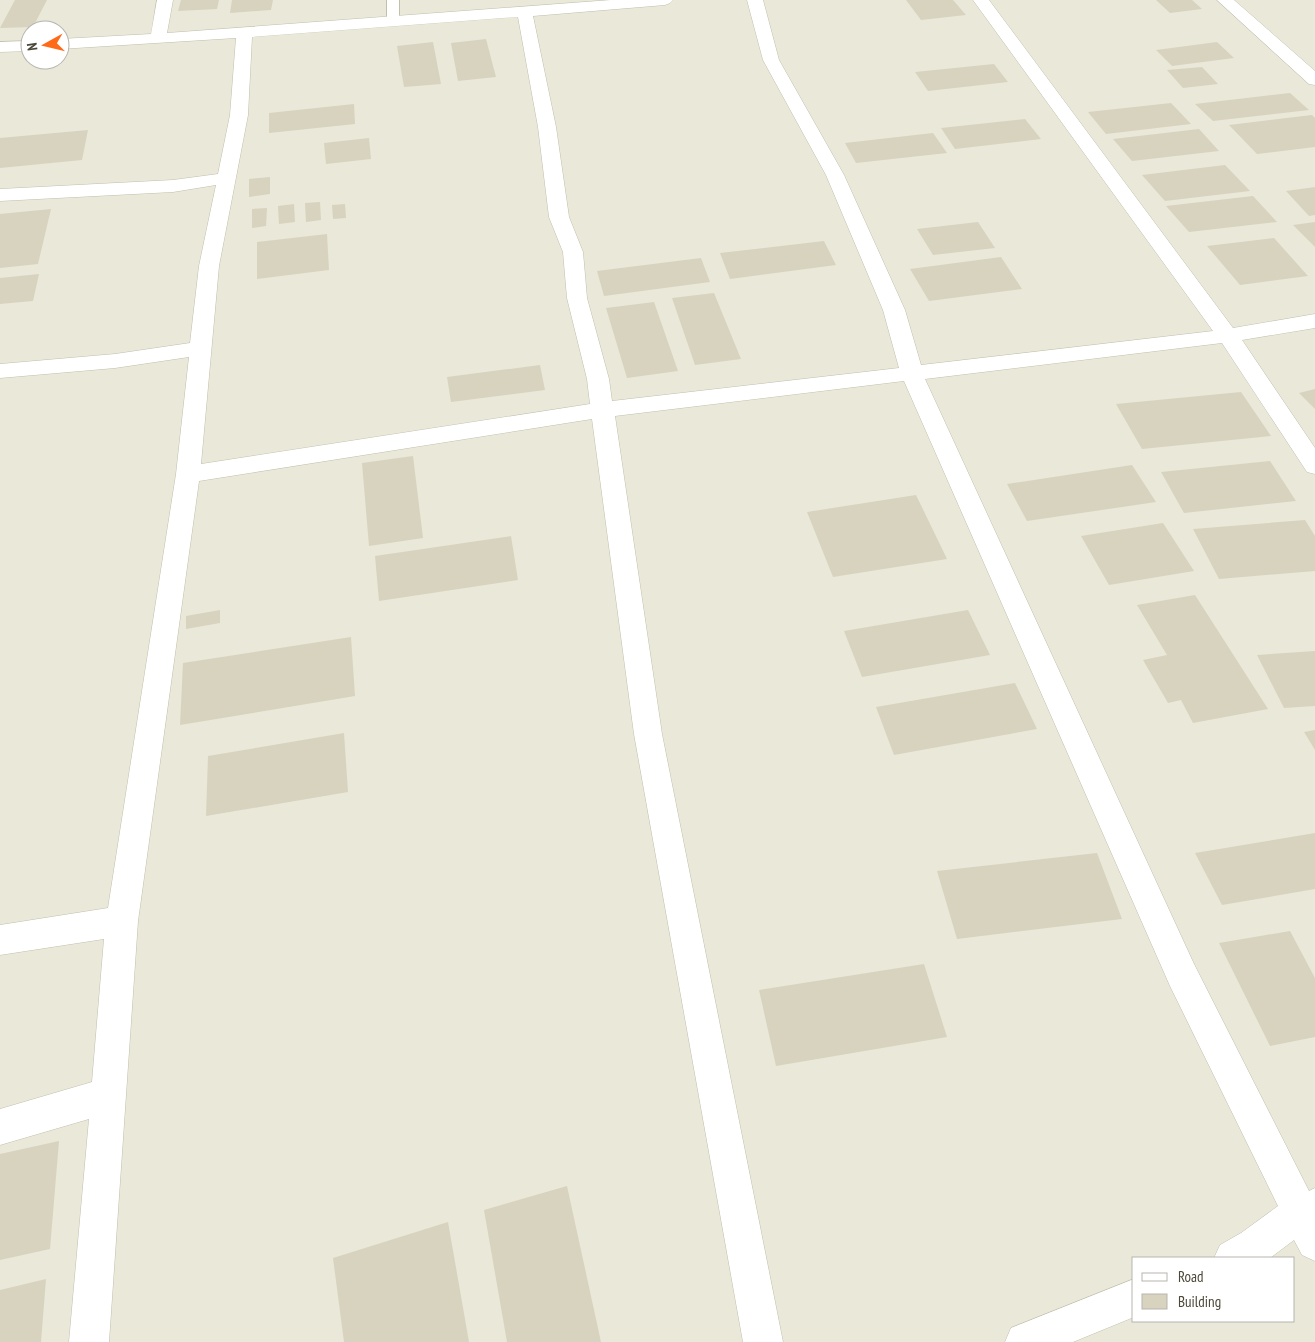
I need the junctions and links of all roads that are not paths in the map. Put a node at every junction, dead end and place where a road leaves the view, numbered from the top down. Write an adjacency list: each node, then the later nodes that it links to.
1 (165, 0): 10 (street)
2 (392, 0): 8 (lane)
3 (665, 0): 7 (street)
4 (755, 0): 21 (street)
5 (980, 0): 18 (street)
6 (1225, 0): 14 (street)
7 (525, 13): 8 (street); 22 (street)
8 (393, 22): 9 (street)
9 (244, 33): 10 (street); 15 (street)
10 (158, 38): 11 (street)
11 (70, 43)
12 (20, 46): 13 (street)
13 (0, 47)
14 (1315, 80)
15 (227, 178): 16 (street); 19 (street)
16 (0, 196)
17 (1315, 321): 18 (street)
18 (1228, 336): 21 (street); 23 (street)
19 (200, 349): 20 (street); 24 (street)
20 (0, 371)
21 (912, 374): 22 (street); 29 (street)
22 (602, 410): 24 (street); 33 (street)
23 (1315, 466)
24 (188, 474): 25 (street)
25 (122, 921): 26 (street); 27 (street)
26 (0, 940)
27 (109, 1095): 28 (street); 32 (street)
28 (0, 1126)
29 (1310, 1221): 30 (street)
30 (1237, 1257)
31 (1132, 1299): 34 (street)
32 (89, 1342)
33 (763, 1342)
34 (1025, 1342)

